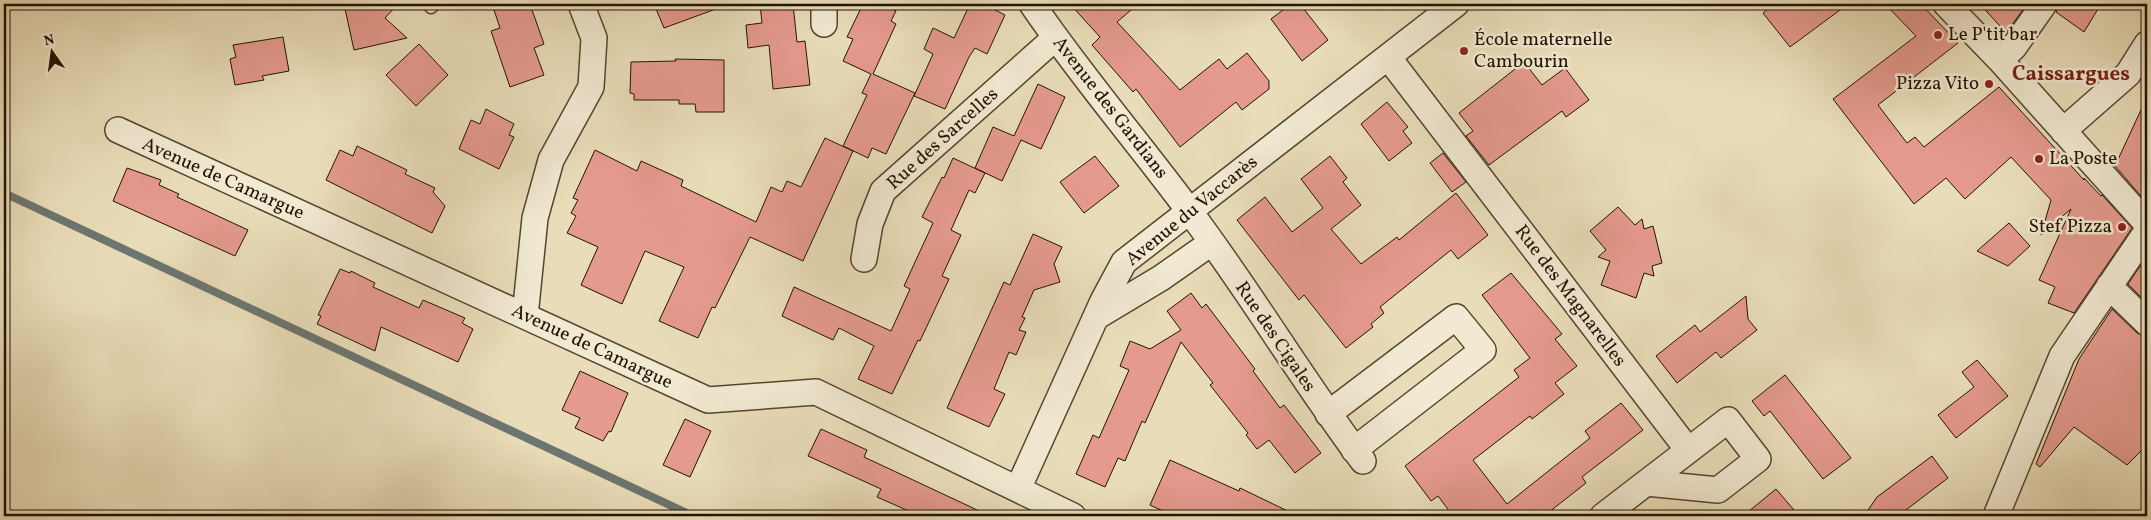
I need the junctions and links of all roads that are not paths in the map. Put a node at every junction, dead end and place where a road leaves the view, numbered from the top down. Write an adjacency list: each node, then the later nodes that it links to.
1 (581, 4): 18 (street)
2 (1032, 4): 6 (street, Avenue des Gardians)
3 (1456, 4): 8 (street, Avenue du Vaccarès)
4 (1946, 4): 9 (street)
5 (2044, 4): 9 (street)
6 (1055, 38): 12 (street, Avenue des Gardians); 16 (street, Rue des Sarcelles)
7 (2147, 44): 11 (street)
8 (1388, 57): 12 (street, Avenue du Vaccarès); 22 (street, Rue des Magnarelles)
9 (2000, 60): 11 (street)
10 (118, 130): 18 (street, Avenue de Camargue)
11 (2063, 131): 13 (street)
12 (1190, 211): 15 (street, Rue des Cigales); 19 (street, Avenue du Vaccarès)
13 (2147, 224)
14 (2147, 230): 17 (street)
15 (1211, 243): 19 (street); 21 (street, Rue des Cigales)
16 (864, 259)
17 (2109, 286): 20 (street); 27 (street)
18 (525, 316): 24 (street, Avenue de Camargue)
19 (1096, 317): 24 (street, Avenue du Vaccarès)
20 (2147, 323)
21 (1328, 414): 21 (street, Rue des Cigales)
22 (1688, 450): 23 (street); 23 (street)
23 (1646, 483): 26 (street)
24 (1018, 489): 25 (street, Avenue de Camargue)
25 (1073, 516)
26 (1603, 516)
27 (1996, 516)

